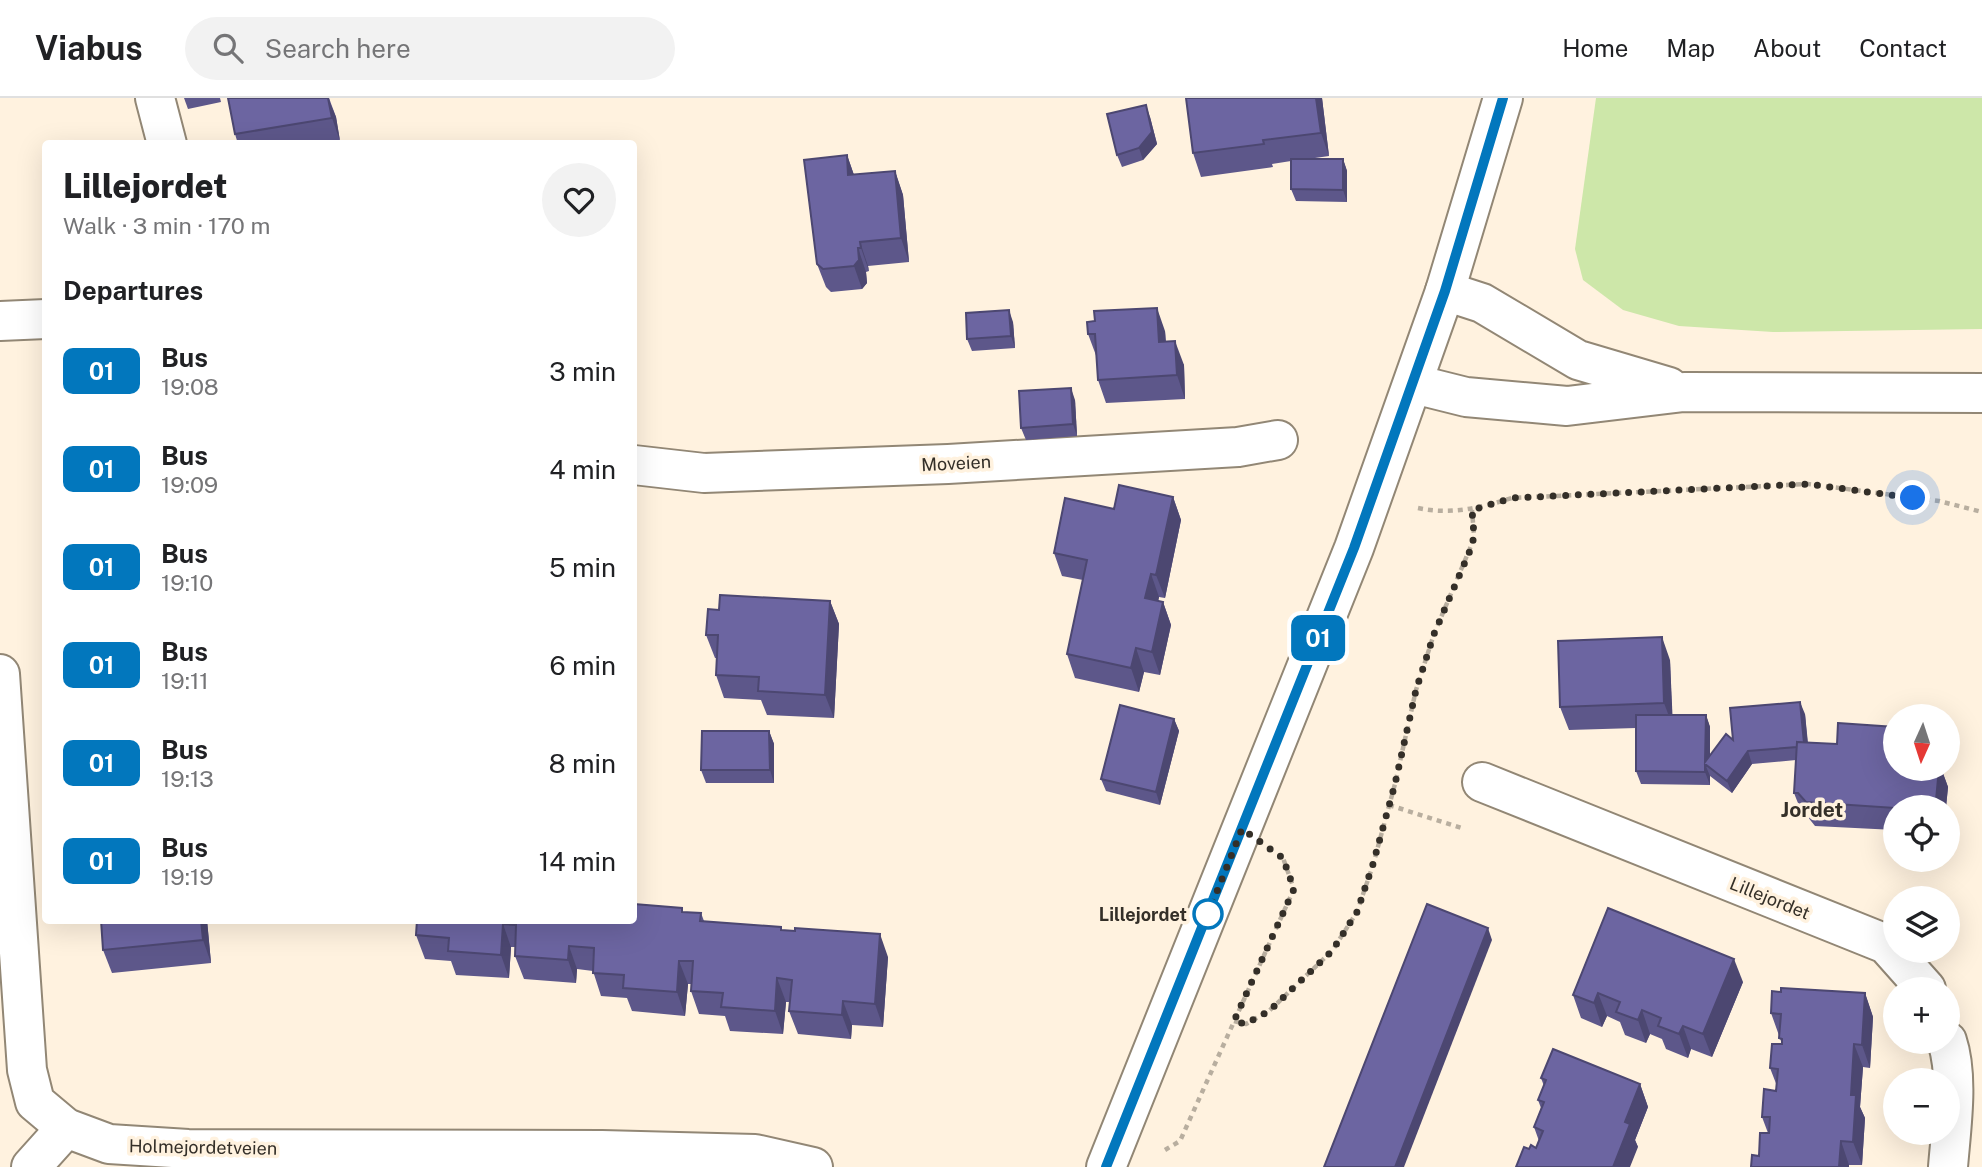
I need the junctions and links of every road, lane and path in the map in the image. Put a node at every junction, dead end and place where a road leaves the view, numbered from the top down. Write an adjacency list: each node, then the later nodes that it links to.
1 (155, 98): 3 (street)
2 (1503, 98): 4 (street)
3 (166, 140)
4 (1445, 291): 7 (street); 8 (street)
5 (42, 319): 6 (street)
6 (0, 321)
7 (1414, 384): 8 (street); 17 (street)
8 (1684, 392): 9 (street)
9 (1982, 393)
10 (1278, 440): 11 (street, Moveien)
11 (637, 466)
12 (1412, 506): 13 (path)
13 (1472, 510): 14 (path); 20 (path)
14 (1982, 512)
15 (0, 674): 18 (street, Holmejordetveien)
16 (1482, 782): 19 (street, Lillejordet)
17 (1242, 829): 20 (path); 23 (street)
18 (6, 873): 22 (street, Holmejordetveien)
19 (1915, 977)
20 (1234, 1021): 23 (path)
21 (1951, 1054): 26 (street)
22 (66, 1128): 24 (street); 25 (street, Holmejordetveien)
23 (1110, 1157)
24 (31, 1167)
25 (813, 1167)
26 (1948, 1167)

